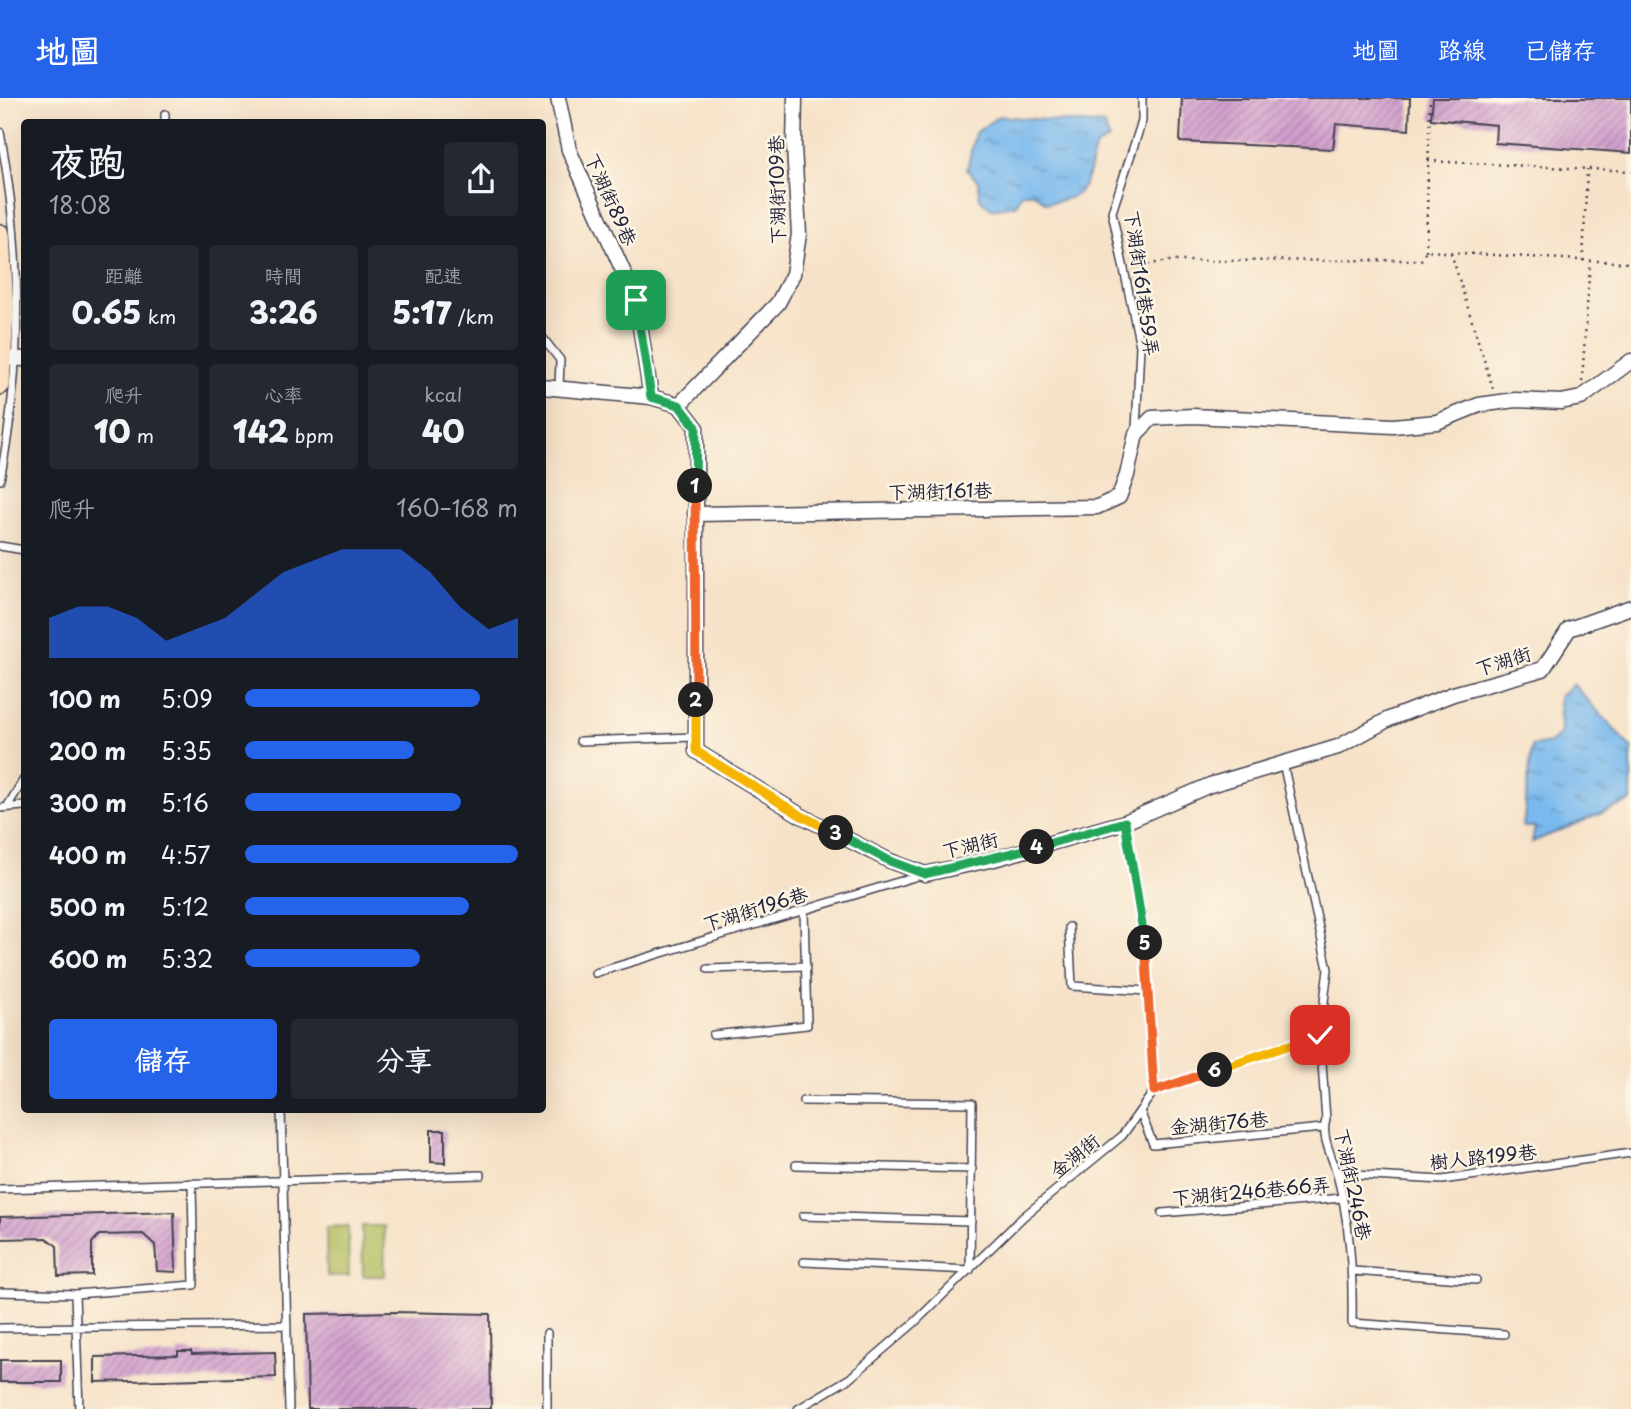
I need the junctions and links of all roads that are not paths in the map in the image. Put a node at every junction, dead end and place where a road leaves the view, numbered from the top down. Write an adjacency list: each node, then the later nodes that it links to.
1 (558, 98): 12 (street, 下湖街89巷)
2 (795, 98): 13 (street, 下湖街109巷)
3 (1142, 98): 14 (lane, 下湖街161巷59弄)
4 (0, 132): 7 (lane)
5 (0, 234): 7 (main road)
6 (546, 342): 11 (lane)
7 (11, 358): 9 (main road); 15 (lane)
8 (1631, 361): 14 (street)
9 (0, 385)
10 (546, 387): 11 (street)
11 (559, 388): 12 (street)
12 (651, 397): 13 (street)
13 (679, 405): 16 (street)
14 (1136, 435): 16 (street, 下湖街161巷)
15 (0, 480)
16 (695, 514): 20 (street)
17 (0, 546): 18 (lane)
18 (21, 550)
19 (1631, 607): 22 (street, 下湖街)
20 (696, 737): 21 (lane); 26 (street, 下湖街)
21 (580, 741)
22 (1283, 762): 25 (street, 下湖街); 34 (lane, 下湖街246巷)
23 (21, 783): 24 (lane)
24 (4, 807)
25 (1125, 822): 26 (street, 下湖街); 32 (lane)
26 (925, 874): 27 (lane, 下湖街196巷)
27 (804, 910): 29 (lane); 31 (lane, 下湖街196巷)
28 (1069, 927): 32 (lane)
29 (806, 967): 30 (lane); 33 (lane)
30 (708, 969)
31 (595, 973)
32 (1147, 991): 35 (lane)
33 (713, 1035)
34 (1320, 1035): 35 (lane); 39 (lane, 下湖街246巷)
35 (1154, 1091): 37 (lane, 金湖街)
36 (803, 1101): 42 (lane)
37 (1140, 1111): 39 (lane, 金湖街76巷); 53 (lane, 金湖街)
38 (281, 1113): 45 (lane)
39 (1323, 1128): 43 (lane, 下湖街246巷)
40 (1631, 1153): 43 (lane, 樹人路199巷)
41 (796, 1166): 42 (lane)
42 (972, 1169): 51 (lane)
43 (1337, 1174): 48 (lane, 下湖街246巷)
44 (481, 1175): 45 (lane)
45 (283, 1180): 46 (lane); 58 (lane)
46 (192, 1183): 47 (lane); 57 (lane)
47 (0, 1189)
48 (1342, 1198): 49 (lane, 下湖街246巷66弄); 54 (lane, 下湖街246巷)
49 (1162, 1213)
50 (803, 1216): 51 (lane)
51 (971, 1221): 53 (lane)
52 (804, 1262): 53 (lane)
53 (970, 1270): 66 (lane, 金湖街)
54 (1353, 1271): 55 (lane); 62 (lane, 下湖街246巷)
55 (1476, 1280)
56 (0, 1292): 57 (lane)
57 (75, 1294): 60 (lane)
58 (287, 1325): 60 (lane); 64 (lane)
59 (0, 1328): 60 (lane)
60 (76, 1328): 63 (lane)
61 (547, 1333): 65 (lane)
62 (1504, 1334)
63 (79, 1409)
64 (289, 1409)
65 (547, 1409)
66 (798, 1409)

